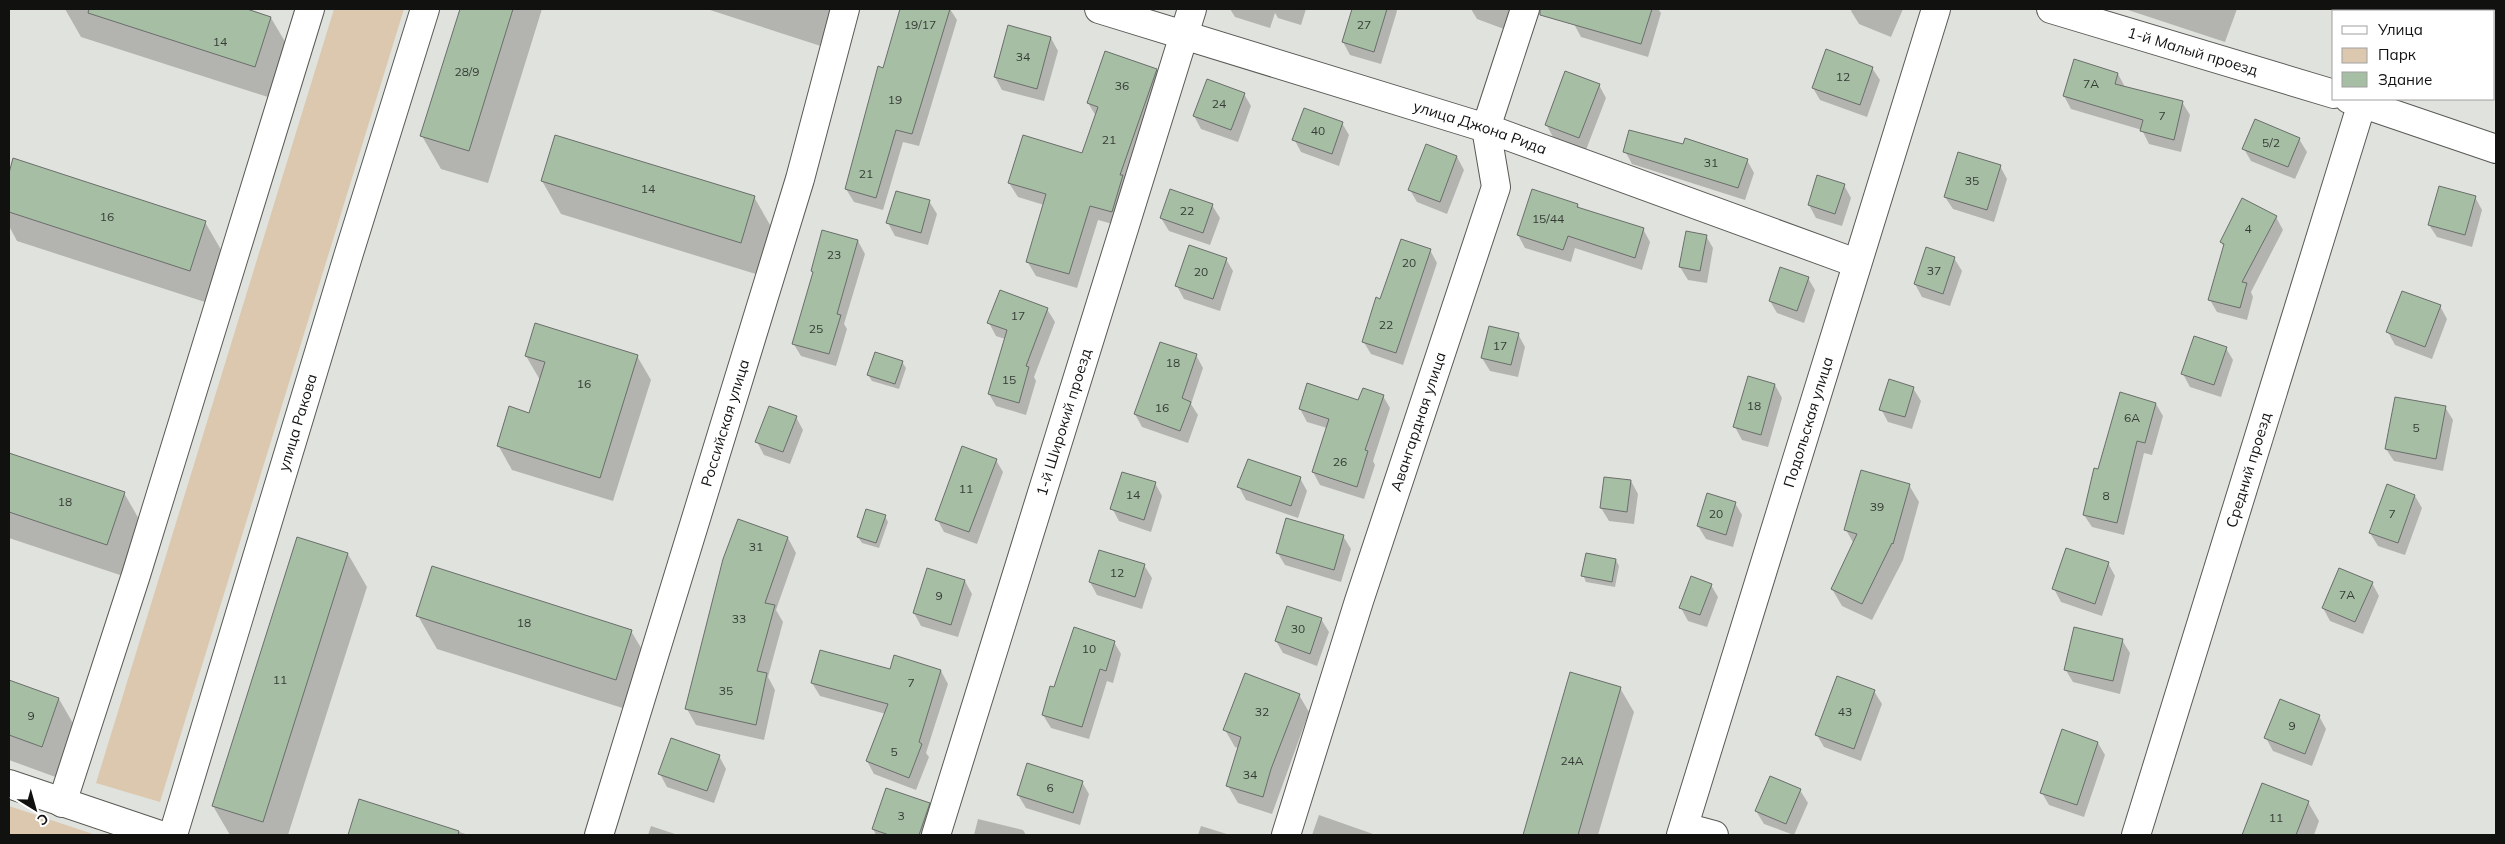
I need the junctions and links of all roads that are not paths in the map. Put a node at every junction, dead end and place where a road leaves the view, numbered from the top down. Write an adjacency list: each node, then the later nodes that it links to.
1 (310, 9): 15 (street)
2 (425, 9): 18 (street, улица Ракова)
3 (846, 9): 19 (street, Российская улица)
4 (1099, 9): 8 (street, улица Джона Рида)
5 (1525, 9): 11 (street, Авангардная улица)
6 (1936, 9): 13 (street, Подольская улица)
7 (2052, 9): 9 (street, 1-й Малый проезд)
8 (1188, 21): 11 (street, улица Джона Рида); 20 (street, 1-й Широкий проезд)
9 (2332, 93)
10 (2356, 101): 12 (street); 23 (street, Средний проезд)
11 (1486, 128): 13 (street, улица Джона Рида); 21 (street, Авангардная улица)
12 (2496, 149)
13 (1856, 262): 16 (street, Подольская улица)
14 (9, 784): 15 (street)
15 (62, 803): 17 (street)
16 (1682, 831): 22 (street)
17 (160, 835)
18 (173, 835)
19 (599, 835)
20 (936, 835)
21 (1286, 835)
22 (1714, 835)
23 (2136, 835)

